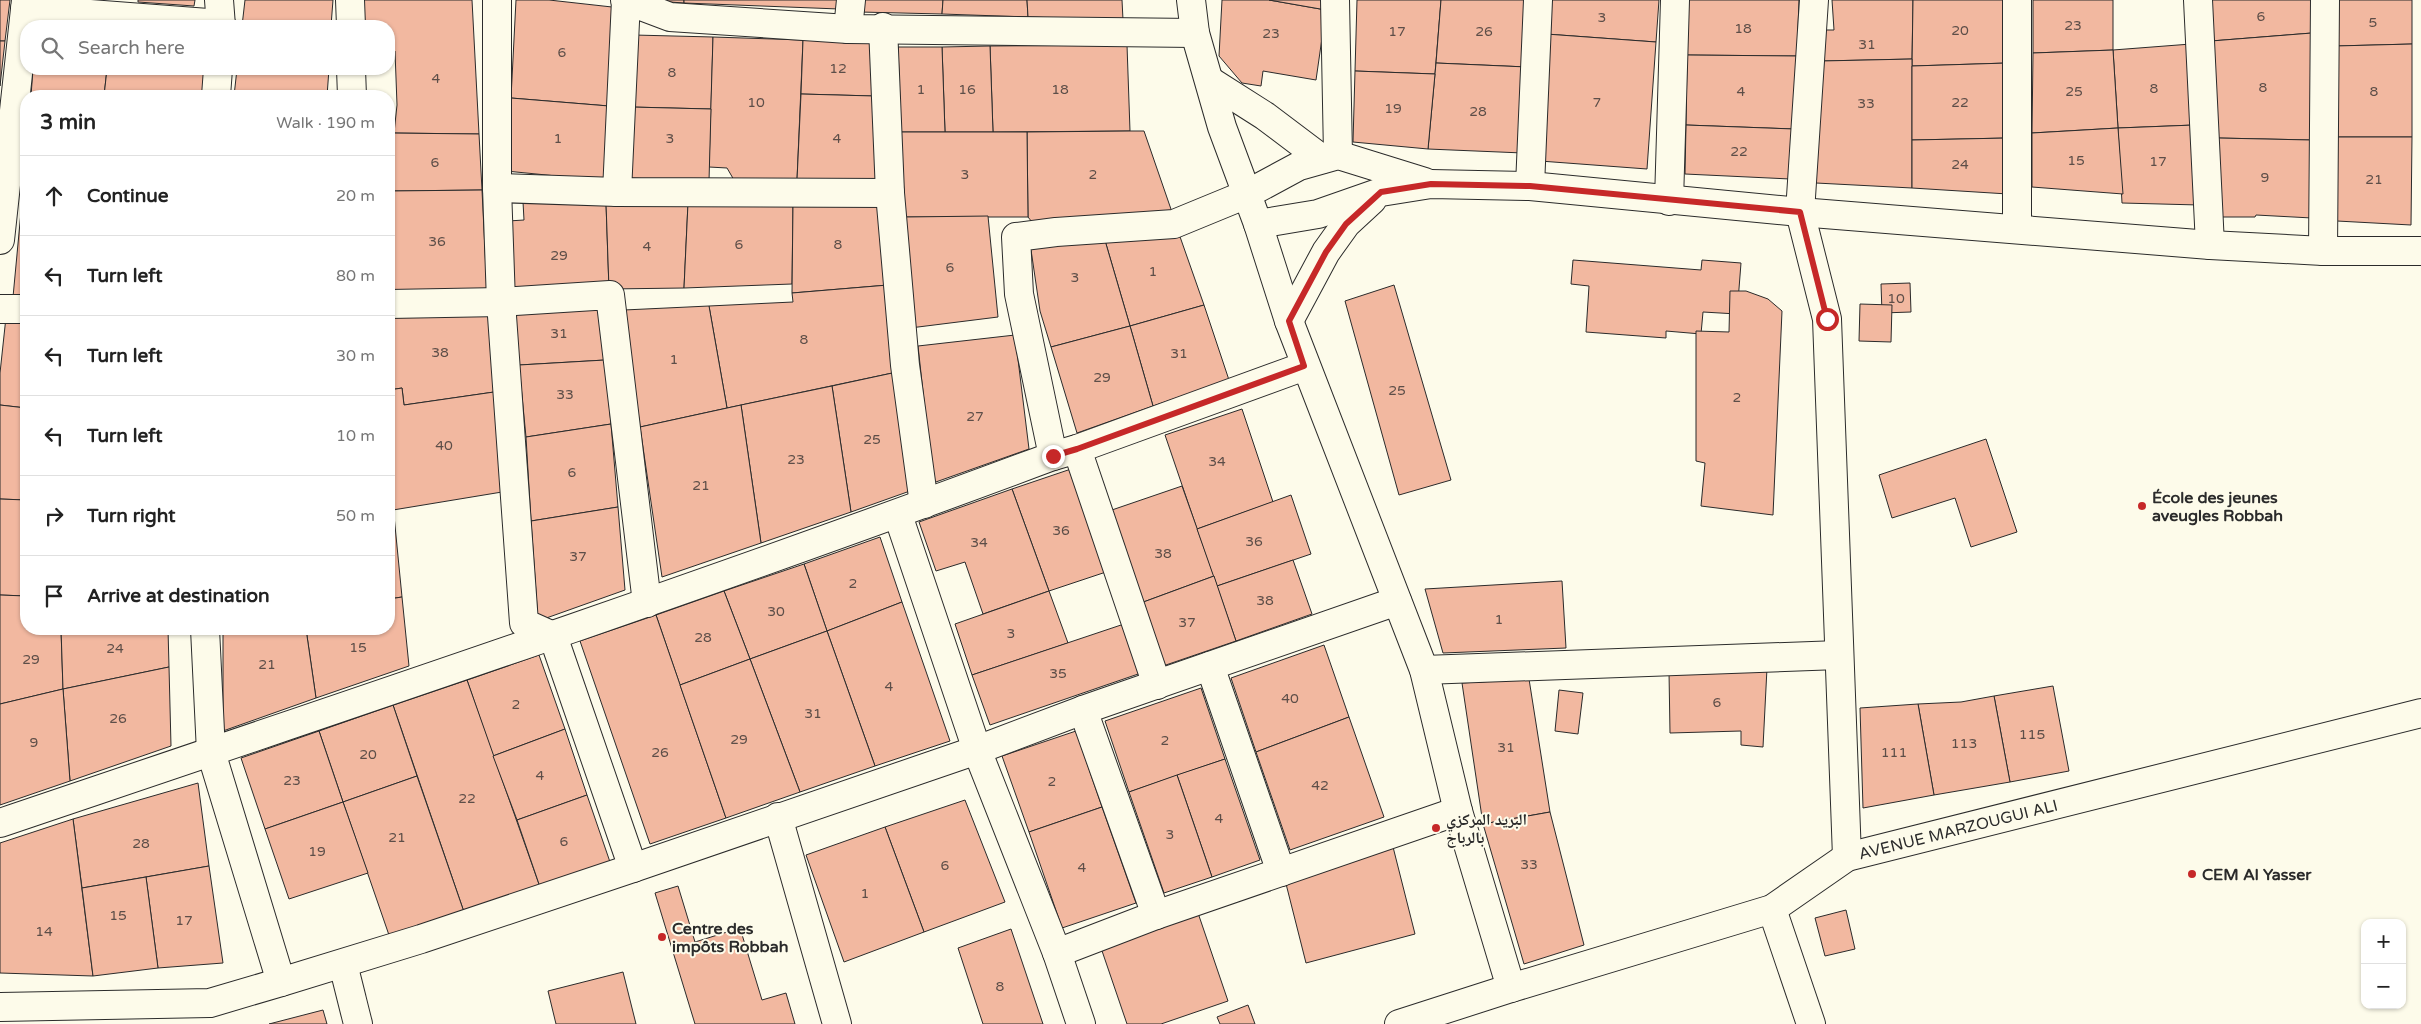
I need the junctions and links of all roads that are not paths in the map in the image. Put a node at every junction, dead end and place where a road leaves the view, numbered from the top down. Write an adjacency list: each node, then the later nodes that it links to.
1 (350, 0): 16 (street)
2 (497, 0): 29 (street)
3 (625, 0): 18 (street); 30 (street)
4 (851, 0): 18 (street)
5 (1191, 0): 19 (street)
6 (1335, 0): 26 (street)
7 (1538, 0): 28 (street)
8 (1675, 0): 34 (street)
9 (1814, 0): 36 (street)
10 (2017, 0): 38 (street)
11 (2198, 0): 40 (street)
12 (2325, 0): 41 (street)
13 (26, 4): 14 (street); 15 (street)
14 (220, 17)
15 (24, 20)
16 (351, 20)
17 (883, 27): 18 (street); 19 (street); 32 (street)
18 (848, 28)
19 (1195, 33): 23 (street)
20 (20, 58): 39 (street)
21 (218, 75): 24 (street)
22 (351, 75): 25 (street)
23 (1210, 81): 26 (street); 33 (street)
24 (216, 90)
25 (352, 90)
26 (1330, 157): 27 (street); 33 (street)
27 (1431, 184): 28 (street); 31 (street)
28 (1530, 186): 34 (street)
29 (497, 188): 30 (street); 43 (street)
30 (617, 192): 32 (street)
31 (1381, 192): 37 (street); 47 (street)
32 (890, 193): 50 (street)
33 (1247, 194): 35 (street); 37 (street)
34 (1669, 201): 36 (street)
35 (1222, 205): 37 (street); 49 (street)
36 (1800, 212): 38 (street); 56 (street)
37 (1258, 224): 47 (street)
38 (2017, 229): 40 (street)
39 (0, 240)
40 (2210, 245): 41 (street)
41 (2324, 251): 42 (street)
42 (2421, 251)
43 (501, 302): 44 (street); 53 (street); 55 (street)
44 (395, 304)
45 (0, 309): 46 (street)
46 (20, 309)
47 (1289, 321): 48 (street)
48 (1304, 366): 49 (street); 52 (street)
49 (1065, 453): 50 (street); 59 (street)
50 (924, 504): 51 (street)
51 (898, 515): 53 (street); 62 (street)
52 (1398, 601): 57 (street); 58 (street)
53 (647, 603): 55 (street)
54 (205, 635): 63 (street)
55 (552, 636): 63 (street); 68 (street)
56 (1839, 654): 58 (street); 67 (street)
57 (1210, 666): 59 (street); 69 (street)
58 (1424, 670): 64 (street)
59 (1157, 685): 60 (street)
60 (1083, 710): 62 (street); 71 (street)
61 (2420, 718): 67 (street, AVENUE MARZOUGUI ALI)
62 (977, 750): 65 (street); 72 (street)
63 (210, 752): 66 (street); 74 (street)
64 (1458, 811): 69 (street); 75 (street)
65 (778, 818): 68 (street); 80 (street)
66 (0, 823)
67 (1847, 857): 70 (street, AVENUE MARZOUGUI ALI)
68 (633, 868): 73 (street)
69 (1281, 872): 71 (street)
70 (1772, 909): 75 (street, AVENUE MARZOUGUI ALI); 83 (street)
71 (1156, 915): 72 (street)
72 (1057, 952): 81 (street)
73 (343, 964): 74 (street); 79 (street)
74 (281, 982): 77 (street)
75 (1511, 988): 82 (street, AVENUE MARZOUGUI ALI)
76 (0, 1006): 78 (street)
77 (213, 1013): 78 (street)
78 (54, 1015)
79 (358, 1024)
80 (837, 1024)
81 (1081, 1024)
82 (1399, 1024)
83 (1811, 1024)

